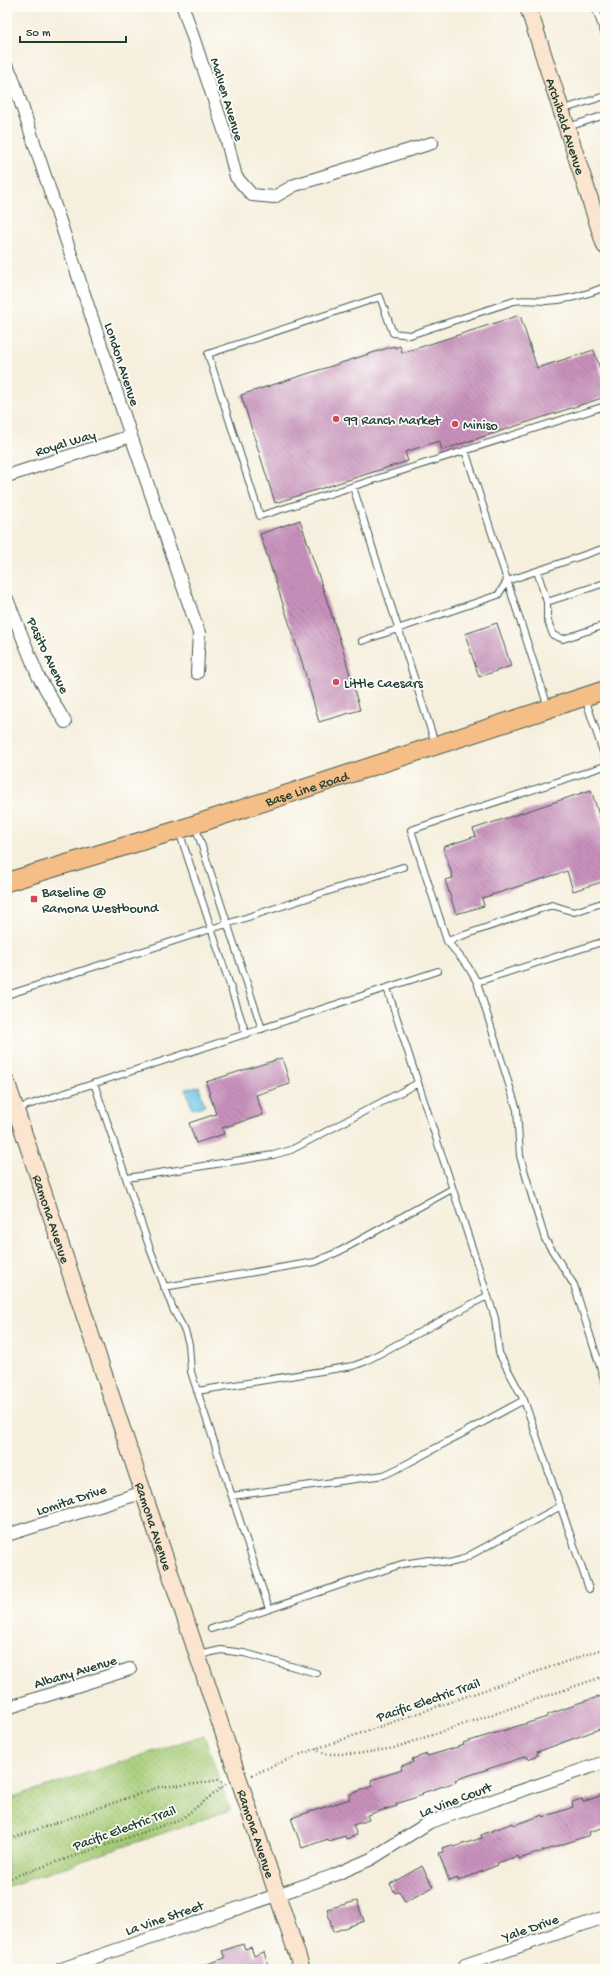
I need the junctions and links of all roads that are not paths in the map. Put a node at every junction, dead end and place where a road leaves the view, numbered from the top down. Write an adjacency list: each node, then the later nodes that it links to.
1 (183, 7): 10 (street, Malven Avenue)
2 (528, 7): 7 (street, Archibald Avenue)
3 (595, 7): 4 (lane)
4 (605, 35)
5 (7, 67): 14 (street, London Avenue)
6 (605, 96): 7 (lane)
7 (561, 110): 9 (street, Archibald Avenue)
8 (605, 115): 9 (lane)
9 (567, 127): 11 (street, Archibald Avenue)
10 (432, 143)
11 (605, 246)
12 (605, 287): 17 (lane)
13 (605, 406): 15 (lane)
14 (131, 436): 16 (street, Royal Way); 27 (street, London Avenue)
15 (465, 450): 17 (lane); 20 (lane)
16 (7, 476)
17 (353, 487): 25 (lane)
18 (605, 548): 19 (lane)
19 (537, 571): 20 (lane); 23 (lane)
20 (507, 581): 25 (lane); 30 (lane)
21 (605, 584): 23 (lane)
22 (7, 599): 31 (street, Pasito Avenue)
23 (547, 602): 24 (lane)
24 (605, 625)
25 (400, 628): 26 (lane); 32 (lane)
26 (362, 641)
27 (197, 673)
28 (605, 690): 29 (main road, Base Line Road)
29 (584, 697): 30 (main road, Base Line Road); 33 (lane)
30 (548, 708): 32 (main road, Base Line Road)
31 (65, 722)
32 (436, 745): 35 (main road, Base Line Road)
33 (605, 758)
34 (605, 766): 41 (lane)
35 (187, 827): 37 (main road, Base Line Road); 39 (lane); 40 (lane)
36 (402, 867): 39 (lane)
37 (7, 882)
38 (605, 902): 41 (lane)
39 (228, 924): 40 (lane); 47 (lane)
40 (211, 929): 46 (lane); 48 (lane)
41 (447, 941): 44 (lane)
42 (605, 941): 44 (lane)
43 (438, 971): 45 (lane)
44 (477, 982): 57 (lane)
45 (387, 988): 47 (lane); 51 (lane)
46 (10, 994)
47 (262, 1029): 48 (lane)
48 (246, 1034): 50 (lane)
49 (7, 1083): 52 (street, Ramona Avenue)
50 (94, 1083): 52 (lane); 53 (lane)
51 (418, 1083): 53 (lane); 54 (lane)
52 (16, 1109): 60 (street, Ramona Avenue)
53 (126, 1178): 55 (lane)
54 (452, 1189): 55 (lane); 56 (lane)
55 (164, 1287): 58 (lane)
56 (487, 1296): 58 (lane); 59 (lane)
57 (605, 1382)
58 (197, 1391): 61 (lane)
59 (524, 1400): 61 (lane); 62 (lane)
60 (144, 1492): 63 (street, Lomita Drive); 67 (street, Ramona Avenue)
61 (232, 1496): 65 (lane)
62 (561, 1506): 64 (lane); 65 (lane)
63 (7, 1535)
64 (589, 1588)
65 (269, 1609): 66 (lane)
66 (211, 1629)
67 (198, 1655): 69 (lane); 72 (street, Ramona Avenue)
68 (130, 1669): 70 (street, Albany Avenue)
69 (316, 1673)
70 (7, 1708)
71 (605, 1762): 72 (street, La Vine Court)
72 (277, 1894): 74 (street, La Vine Street); 77 (street, Ramona Avenue)
73 (605, 1917): 75 (street, Yale Drive)
74 (93, 1964): 76 (street, La Vine Street)
75 (465, 1967)
76 (61, 1969)
77 (302, 1969)

